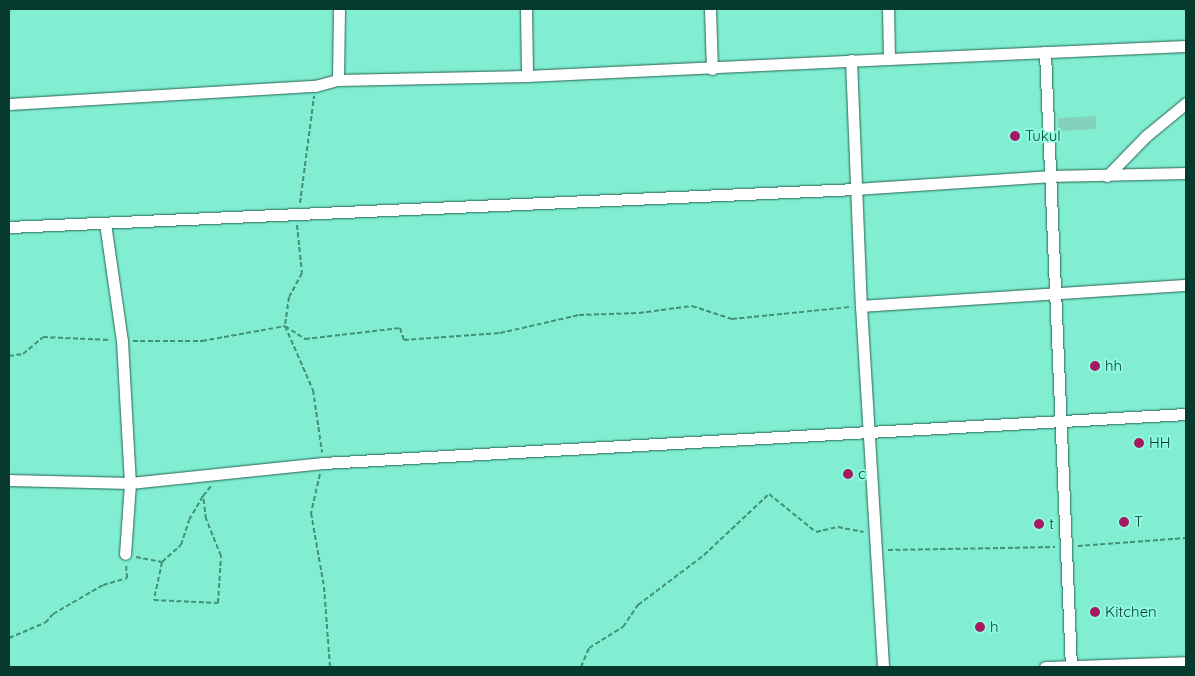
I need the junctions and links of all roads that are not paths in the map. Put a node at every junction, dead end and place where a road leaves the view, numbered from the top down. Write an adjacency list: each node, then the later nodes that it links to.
1 (339, 9): 11 (street)
2 (526, 9): 10 (street)
3 (710, 9): 9 (street)
4 (888, 9): 7 (street)
5 (1186, 46): 6 (street)
6 (1045, 52): 7 (street); 15 (street)
7 (889, 59): 8 (street)
8 (851, 60): 9 (street); 17 (street)
9 (712, 69): 10 (street)
10 (526, 76): 11 (street)
11 (338, 80): 13 (street)
12 (1186, 103): 16 (street)
13 (9, 104)
14 (1186, 173): 16 (street)
15 (1050, 176): 16 (street); 17 (street); 21 (street)
16 (1107, 176)
17 (855, 189): 18 (street); 22 (street)
18 (105, 223): 19 (street); 27 (street)
19 (9, 227)
20 (1186, 285): 21 (street)
21 (1054, 295): 22 (street); 24 (street)
22 (861, 306): 25 (street)
23 (1186, 414): 24 (street)
24 (1062, 420): 25 (street); 32 (street)
25 (870, 434): 27 (street); 30 (street)
26 (9, 480): 27 (street)
27 (130, 483): 28 (street)
28 (125, 554)
29 (1186, 662): 32 (street)
30 (883, 667)
31 (1045, 667): 32 (street)
32 (1071, 667)

